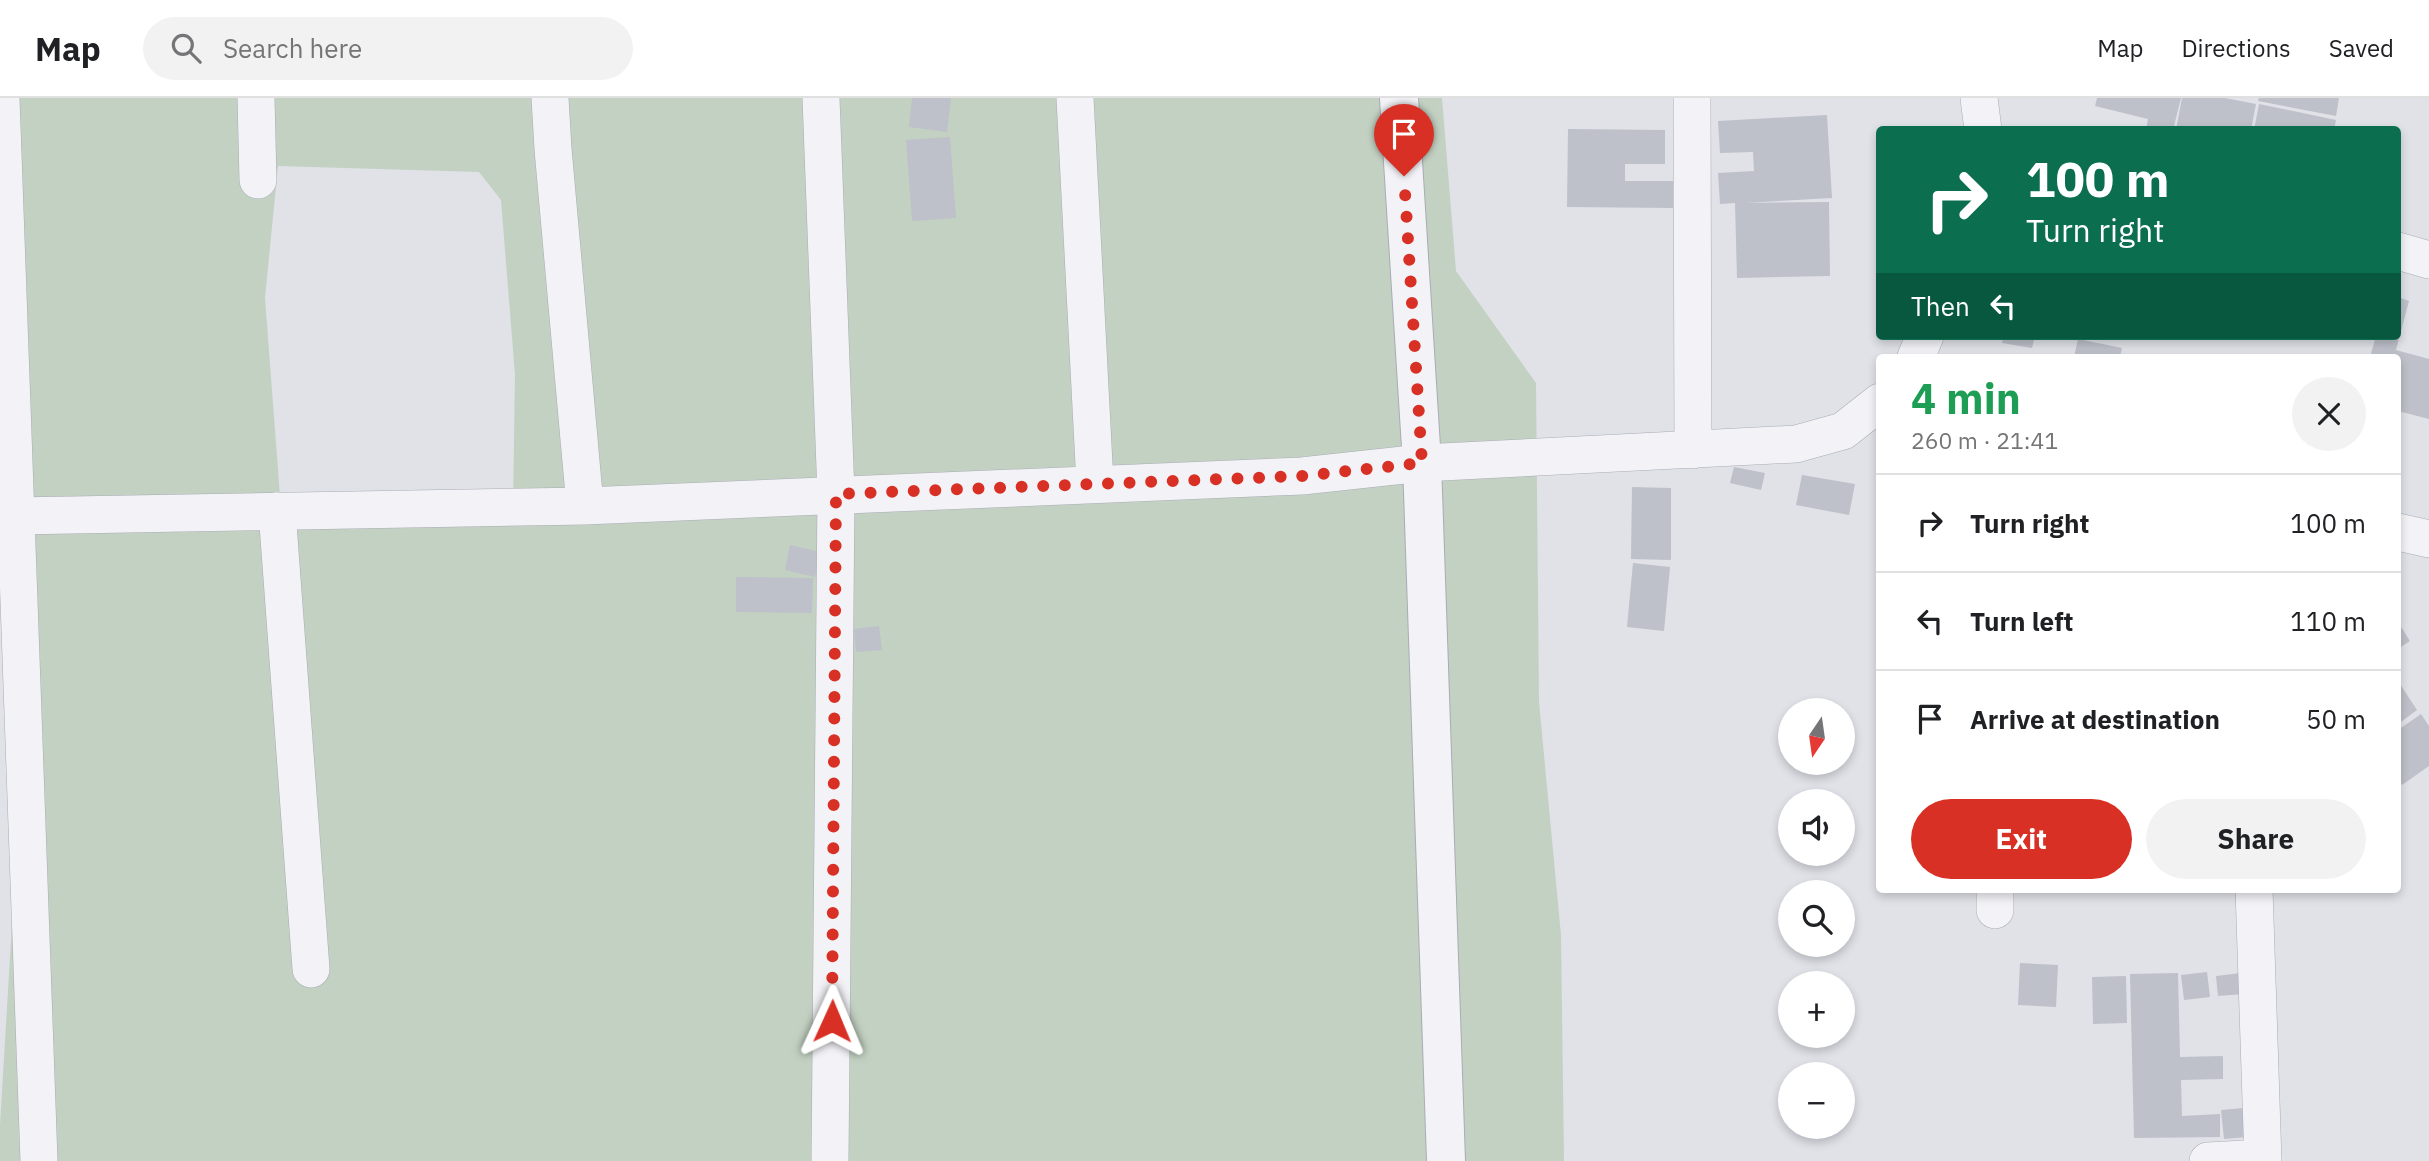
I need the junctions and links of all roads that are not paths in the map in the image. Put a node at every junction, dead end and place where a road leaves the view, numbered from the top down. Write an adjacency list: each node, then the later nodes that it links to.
1 (1, 98): 20 (street)
2 (256, 98): 10 (street)
3 (550, 98): 18 (street)
4 (821, 98): 17 (street)
5 (1075, 98): 16 (street)
6 (1399, 98): 15 (street)
7 (1692, 98): 14 (street)
8 (1979, 98): 9 (street)
9 (1982, 126)
10 (258, 180)
11 (2401, 252): 12 (street)
12 (2429, 260)
13 (1876, 405): 14 (street)
14 (1693, 450): 15 (street)
15 (1422, 463): 16 (street); 28 (street)
16 (1095, 484): 17 (street)
17 (836, 494): 18 (street); 27 (street)
18 (585, 506): 19 (street)
19 (278, 512): 20 (street); 24 (street)
20 (16, 516): 26 (street)
21 (2401, 533): 22 (street)
22 (2429, 539)
23 (2254, 893): 25 (street)
24 (311, 970)
25 (2263, 1160): 29 (street)
26 (39, 1161)
27 (830, 1161)
28 (1446, 1161)
29 (2208, 1161)

